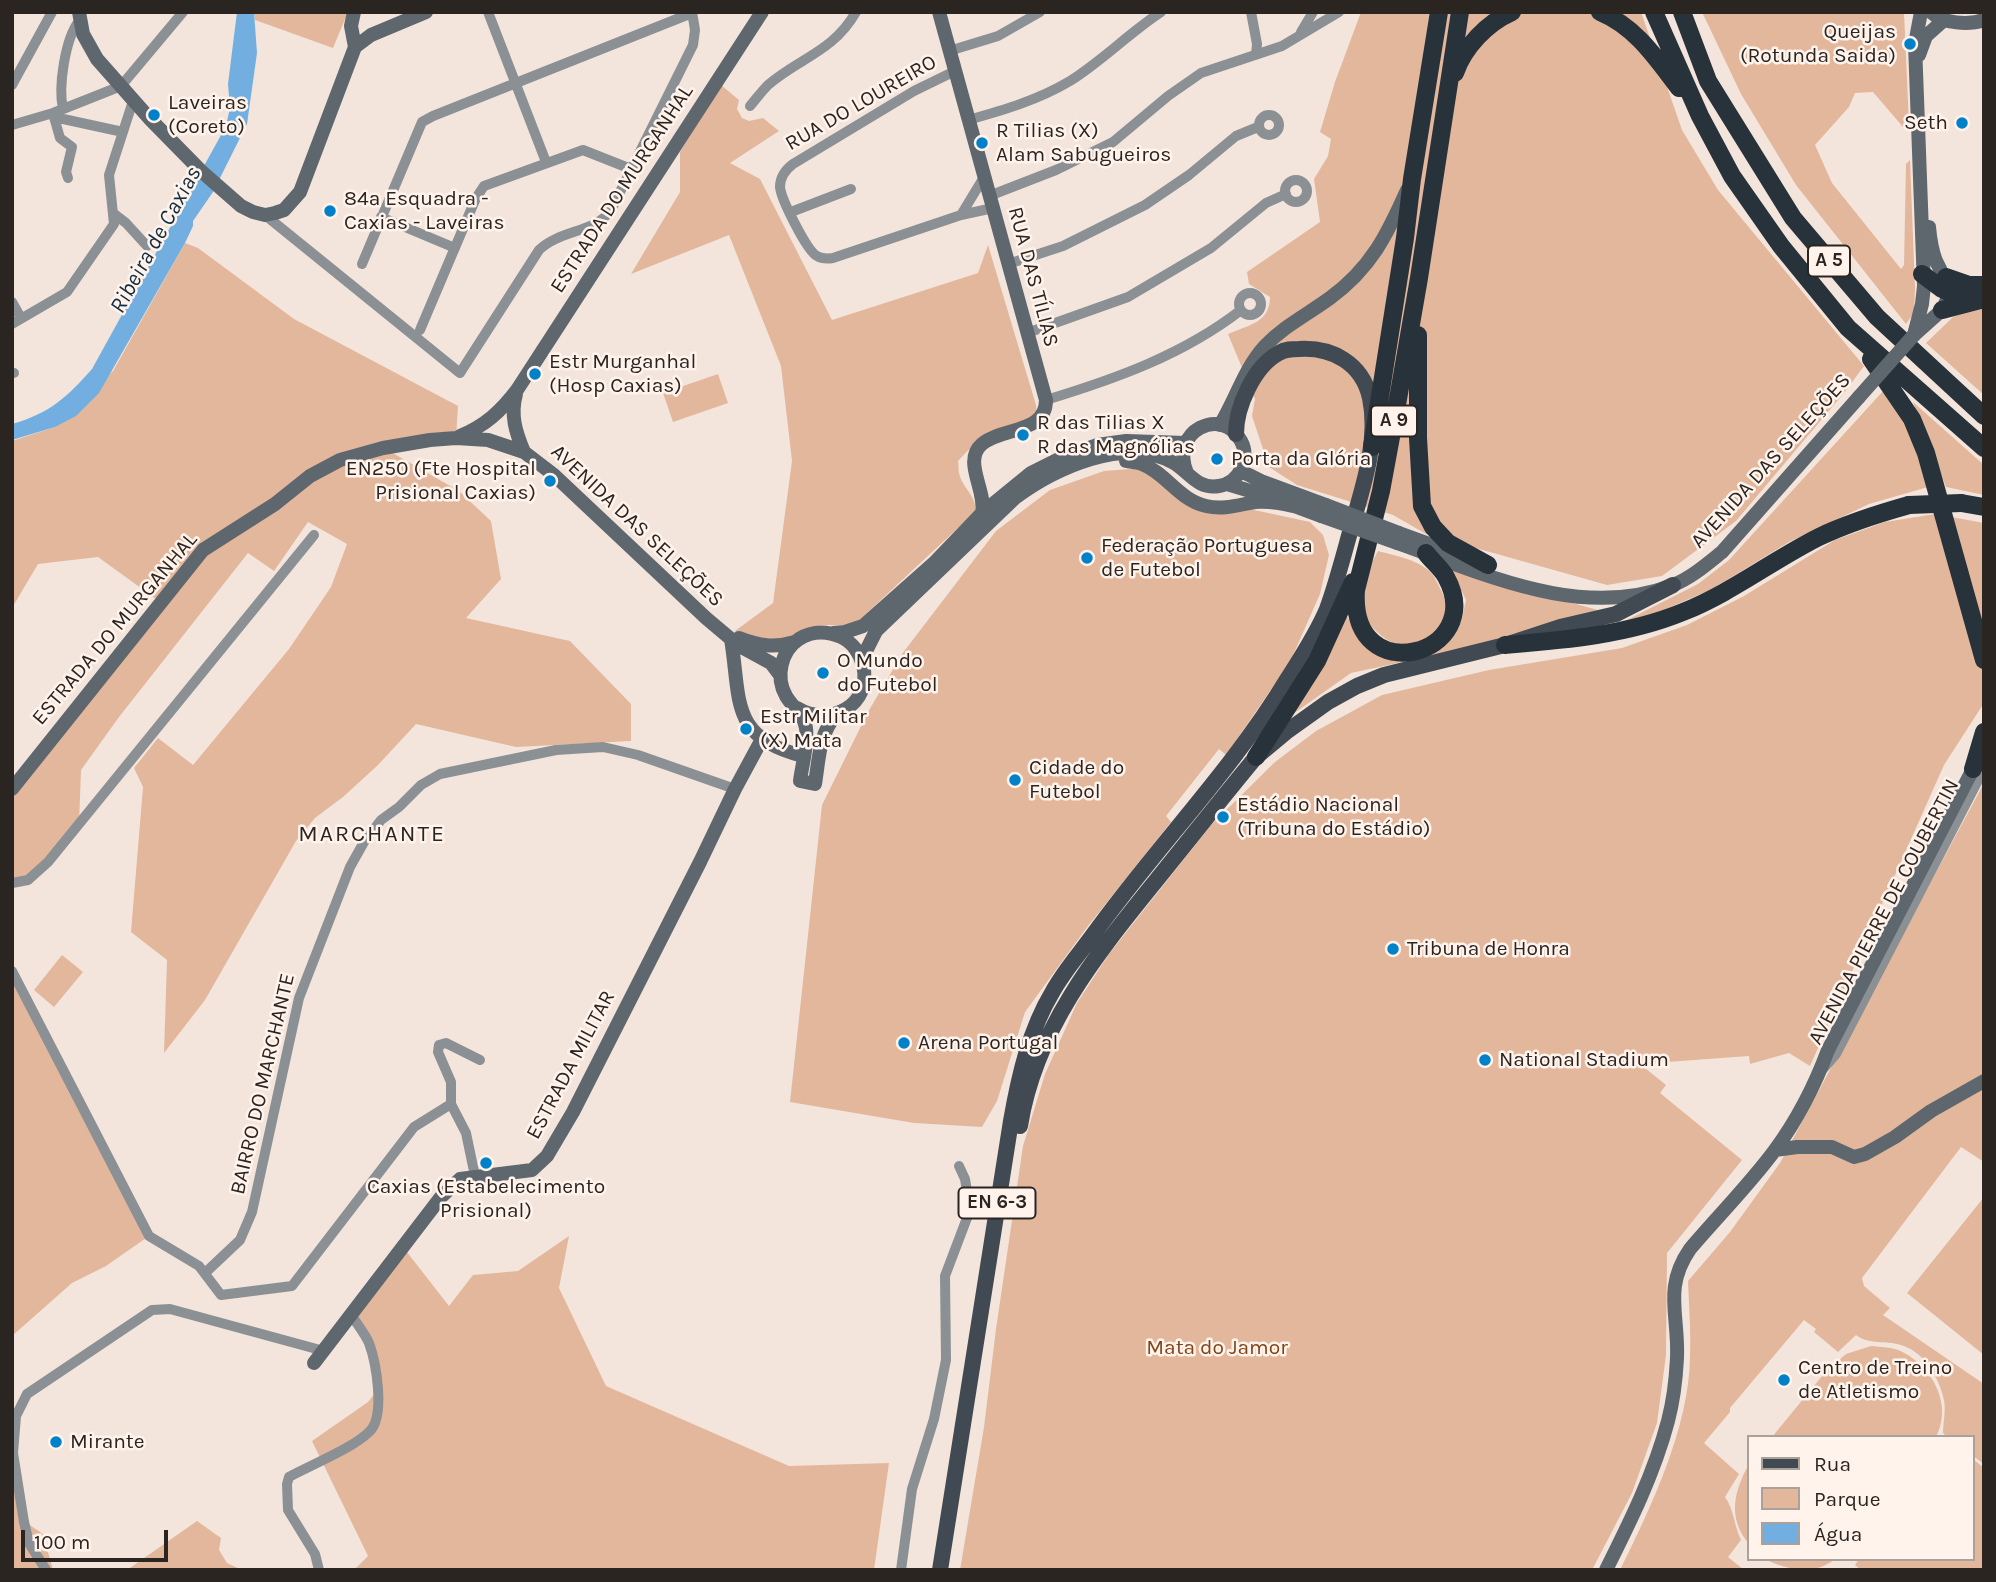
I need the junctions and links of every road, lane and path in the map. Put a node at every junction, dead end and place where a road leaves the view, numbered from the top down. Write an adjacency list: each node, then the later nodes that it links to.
1 (52, 12): 34 (street)
2 (183, 12): 35 (street)
3 (354, 12): 28 (street)
4 (426, 12): 28 (street)
5 (488, 12): 33 (street)
6 (762, 12): 76 (street, ESTRADA DO MURGANHAL)
7 (856, 12): 38 (street)
8 (939, 12): 29 (street, RUA DAS TÍLIAS)
9 (1040, 12): 29 (street)
10 (1161, 12): 41 (street)
11 (1251, 12): 30 (street)
12 (1313, 12): 26 (street)
13 (1339, 12): 26 (street, RUA DO LOUREIRO)
14 (1439, 12): 50 (highway, A 9)
15 (1460, 12): 37 (highway, A 9)
16 (1512, 12): 37 (highway)
17 (1600, 12): 40 (highway)
18 (1654, 12): 40 (highway, A 5)
19 (1682, 12): 77 (highway, A 5)
20 (1912, 12): 27 (street)
21 (1921, 12): 27 (street)
22 (692, 13): 33 (street); 47 (street)
23 (79, 16): 35 (street); 39 (street)
24 (1938, 16): 25 (street); 32 (street)
25 (1980, 22)
26 (1298, 36): 30 (street, RUA DO LOUREIRO)
27 (1916, 38): 32 (street)
28 (355, 47): 55 (street)
29 (949, 51): 31 (street, RUA DAS TÍLIAS)
30 (1256, 55): 53 (street, RUA DO LOUREIRO)
31 (955, 71): 41 (street, RUA DAS TÍLIAS); 54 (street, RUA DO LOUREIRO)
32 (1916, 75): 46 (street)
33 (516, 83): 45 (street); 57 (street)
34 (12, 85)
35 (121, 86): 36 (street); 39 (street)
36 (133, 100): 44 (street); 55 (street)
37 (1446, 103): 64 (highway, A 9)
38 (750, 106)
39 (56, 113): 42 (street); 44 (street); 49 (street)
40 (1700, 116): 71 (highway, A 5)
41 (968, 120): 48 (street, RUA DAS TÍLIAS)
42 (12, 125)
43 (1258, 127): 62 (street)
44 (122, 132): 58 (street)
45 (546, 162): 47 (street); 60 (street)
46 (1920, 166): 63 (street); 66 (street)
47 (631, 169): 55 (street)
48 (984, 177): 53 (street, RUA DAS TÍLIAS); 56 (street)
49 (68, 178)
50 (1412, 179): 78 (street); 83 (highway, A 9)
51 (851, 189): 54 (street)
52 (1286, 194): 73 (street)
53 (991, 202): 56 (street, RUA DO LOUREIRO); 62 (street, RUA DAS TÍLIAS)
54 (791, 212): 56 (street, RUA DO LOUREIRO)
55 (265, 215)
56 (961, 215)
57 (381, 217): 60 (street); 61 (street)
58 (114, 218): 59 (street); 70 (street)
59 (147, 246)
60 (455, 248): 72 (street)
61 (362, 264)
62 (1008, 264): 73 (street, RUA DAS TÍLIAS)
63 (1923, 274): 66 (highway); 74 (street)
64 (1419, 278): 99 (highway, A 9); 100 (highway)
65 (1984, 285): 66 (highway)
66 (1943, 299): 67 (highway); 74 (street, AVENIDA DAS SELEÇÕES)
67 (1977, 300)
68 (12, 302): 70 (street)
69 (1241, 310): 75 (street)
70 (17, 321)
71 (1848, 328): 84 (highway, A 5); 108 (highway)
72 (420, 330)
73 (1027, 333): 75 (street, RUA DAS TÍLIAS)
74 (1914, 335): 101 (street, AVENIDA DAS SELEÇÕES, bridge)
75 (1046, 400): 89 (street)
76 (507, 413): 80 (street, ESTRADA DO MURGANHAL); 81 (street, ESTRADA DO MURGANHAL); 85 (street)
77 (1983, 416)
78 (1220, 425): 79 (street); 82 (street)
79 (1236, 434): 83 (main road); 87 (street)
80 (456, 438): 81 (street, ESTRADA DO MURGANHAL); 121 (street, ESTRADA DO MURGANHAL)
81 (488, 440): 85 (street, ESTRADA DO MURGANHAL)
82 (1185, 443): 88 (street); 91 (street)
83 (1372, 447): 113 (main road, A 9)
84 (1984, 448)
85 (524, 452): 104 (street, AVENIDA DAS SELEÇÕES)
86 (1104, 457): 88 (street, AVENIDA DAS SELEÇÕES); 92 (street); 109 (street, AVENIDA DAS SELEÇÕES)
87 (1241, 471): 90 (street); 94 (street, AVENIDA DAS SELEÇÕES)
88 (1187, 473): 90 (street, AVENIDA DAS SELEÇÕES)
89 (976, 477): 91 (street); 95 (street)
90 (1227, 484): 92 (street, AVENIDA DAS SELEÇÕES)
91 (1012, 486): 95 (street)
92 (1293, 506): 94 (street, AVENIDA DAS SELEÇÕES)
93 (1984, 507): 106 (highway, bridge)
94 (1323, 511): 97 (street, AVENIDA DAS SELEÇÕES, bridge)
95 (982, 513): 103 (street)
96 (314, 535): 123 (street)
97 (1398, 538): 98 (street, AVENIDA DAS SELEÇÕES); 100 (street, AVENIDA DAS SELEÇÕES)
98 (1426, 553): 99 (highway); 102 (street, AVENIDA DAS SELEÇÕES)
99 (1362, 563): 119 (highway, A 9)
100 (1488, 565): 102 (street, AVENIDA DAS SELEÇÕES)
101 (1673, 585): 102 (street, AVENIDA DAS SELEÇÕES); 106 (main road)
102 (1560, 593)
103 (831, 634): 105 (street); 109 (street)
104 (726, 635): 105 (street, AVENIDA DAS SELEÇÕES); 107 (street, AVENIDA DAS SELEÇÕES); 110 (street)
105 (795, 642): 111 (street)
106 (1505, 645): 119 (main road)
107 (755, 654): 110 (street); 111 (street, AVENIDA DAS SELEÇÕES)
108 (1984, 660)
109 (863, 664): 114 (street)
110 (734, 672): 116 (street)
111 (780, 675): 112 (street)
112 (797, 708): 114 (street); 118 (street)
113 (1267, 713): 138 (main road, EN 6-3)
114 (836, 715): 118 (street)
115 (1984, 732): 120 (highway)
116 (762, 739): 118 (street); 122 (street, ESTRADA MILITAR)
117 (1984, 753): 120 (highway)
118 (803, 756)
119 (1256, 757): 139 (main road, EN 6-3)
120 (1978, 769): 128 (street, AVENIDA PIERRE DE COUBERTIN)
121 (12, 789)
122 (734, 789): 130 (street, ESTRADA MILITAR); 131 (street, BAIRRO DO MARCHANTE)
123 (12, 883)
124 (12, 971): 131 (street)
125 (480, 1060): 127 (street)
126 (1984, 1081): 128 (street)
127 (451, 1104): 130 (street); 131 (street)
128 (1775, 1150): 140 (street, AVENIDA PIERRE DE COUBERTIN)
129 (959, 1166): 137 (street)
130 (475, 1176): 132 (street, ESTRADA MILITAR)
131 (205, 1273)
132 (352, 1315): 133 (street, ESTRADA MILITAR); 136 (street)
133 (319, 1357): 134 (street)
134 (14, 1417): 135 (street)
135 (46, 1570)
136 (319, 1570)
137 (901, 1570)
138 (940, 1570)
139 (950, 1570)
140 (1606, 1570)

